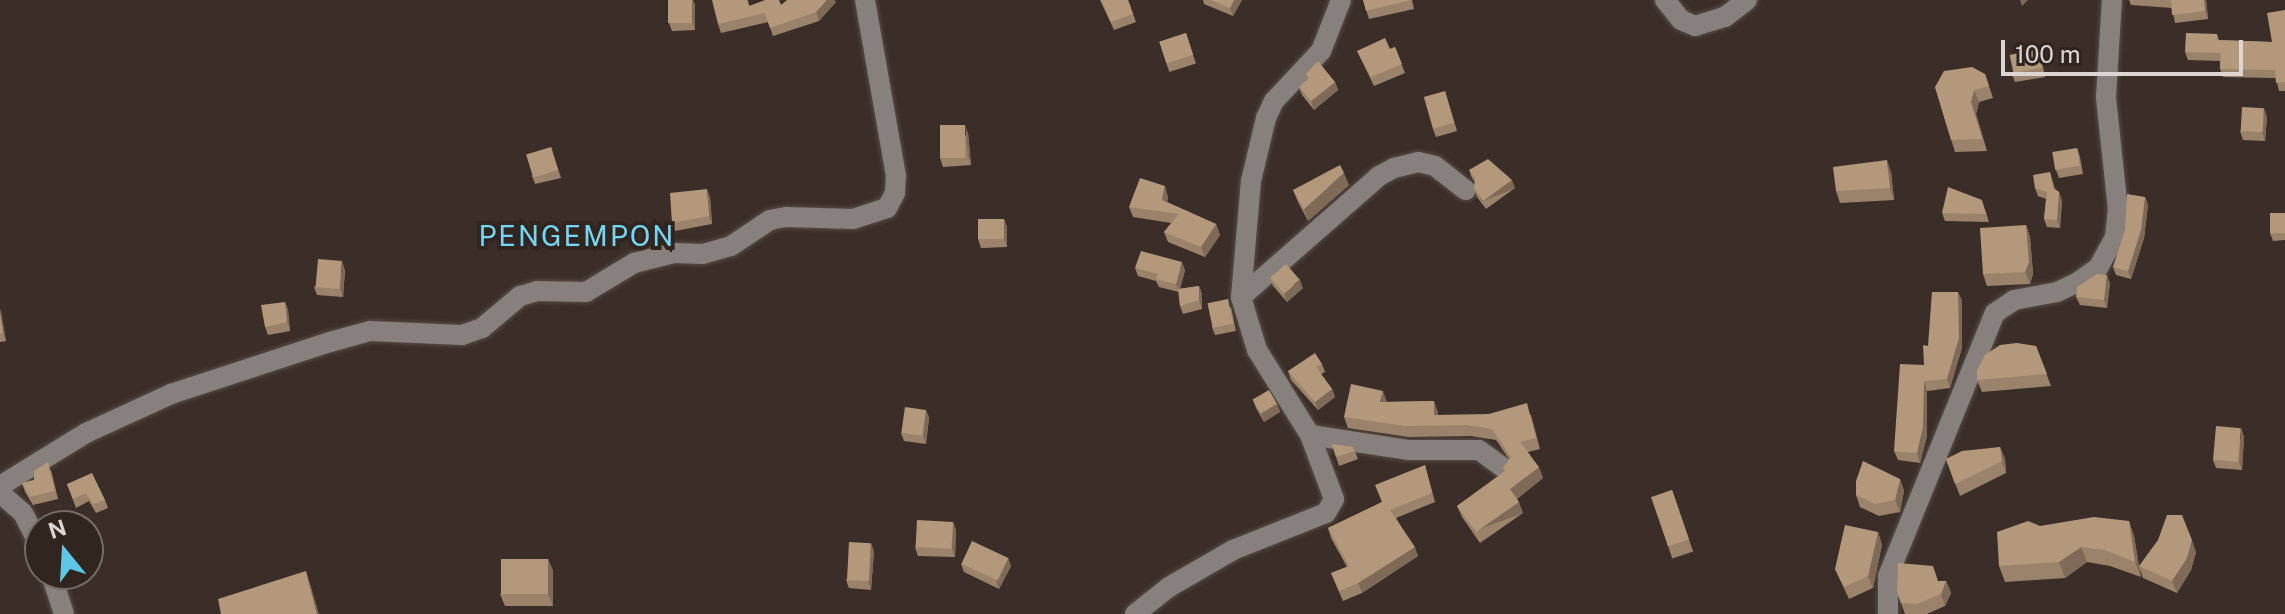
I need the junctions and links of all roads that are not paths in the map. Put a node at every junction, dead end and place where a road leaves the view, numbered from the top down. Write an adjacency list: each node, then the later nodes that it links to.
1 (865, 0): 10 (street)
2 (1341, 0): 7 (street)
3 (1665, 0): 4 (street)
4 (1747, 0)
5 (2112, 0): 16 (street)
6 (1466, 190): 7 (street)
7 (1241, 297): 8 (street)
8 (1310, 435): 9 (street); 15 (street)
9 (1502, 467)
10 (0, 486)
11 (0, 493): 12 (street)
12 (24, 515)
13 (56, 590): 14 (street)
14 (64, 614)
15 (1135, 614)
16 (1888, 614)

